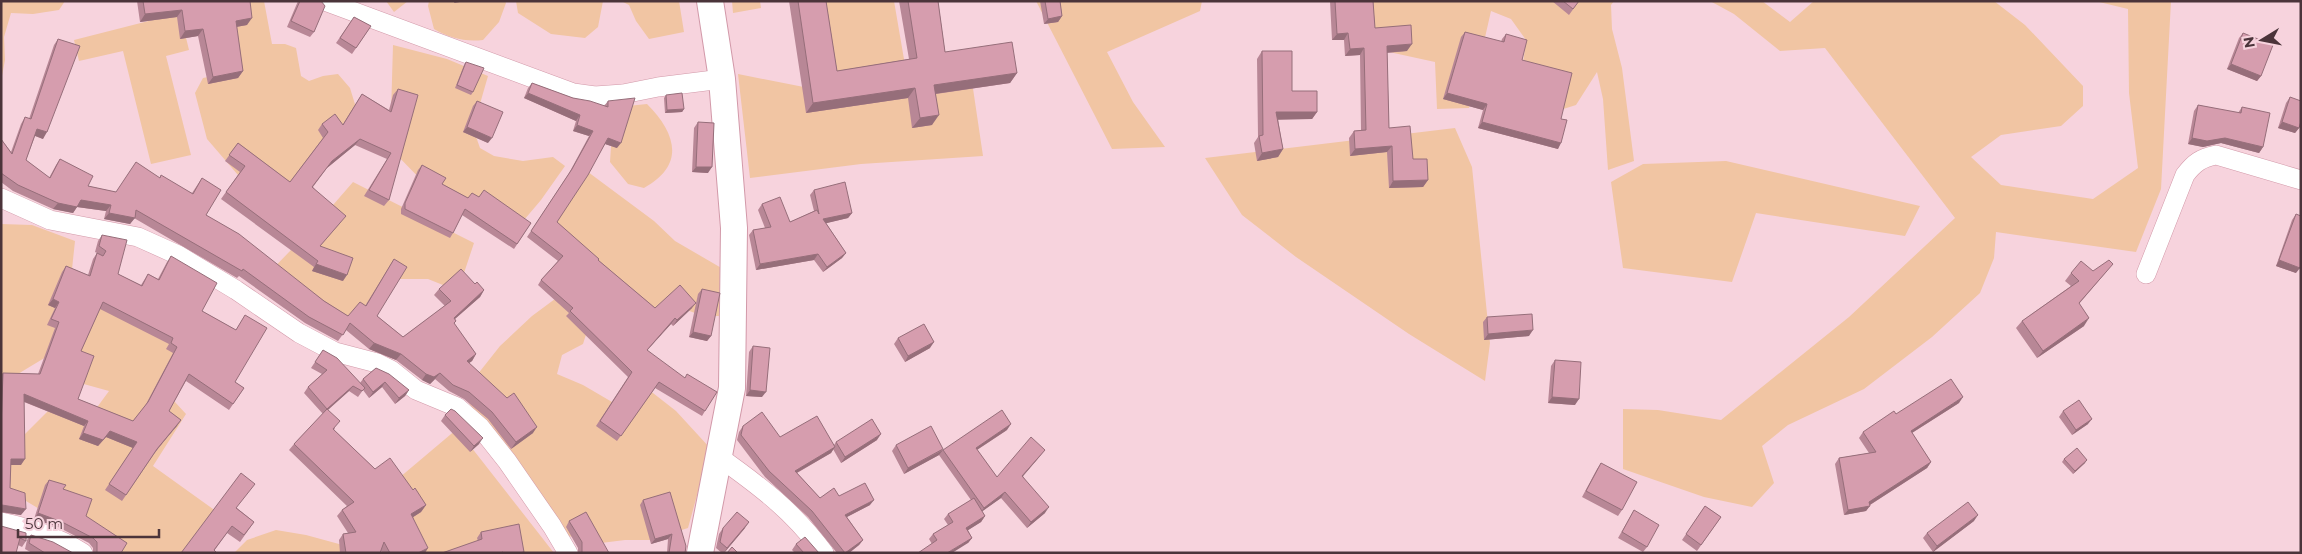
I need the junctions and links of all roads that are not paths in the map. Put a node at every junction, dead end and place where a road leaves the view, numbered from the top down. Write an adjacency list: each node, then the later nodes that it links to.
1 (325, 1): 3 (street)
2 (710, 1): 3 (street)
3 (722, 80): 7 (street)
4 (2301, 180): 6 (street)
5 (1, 198): 10 (street)
6 (2146, 274)
7 (720, 457): 11 (street); 12 (street)
8 (1, 522): 9 (street)
9 (83, 553)
10 (568, 553)
11 (700, 553)
12 (824, 553)

